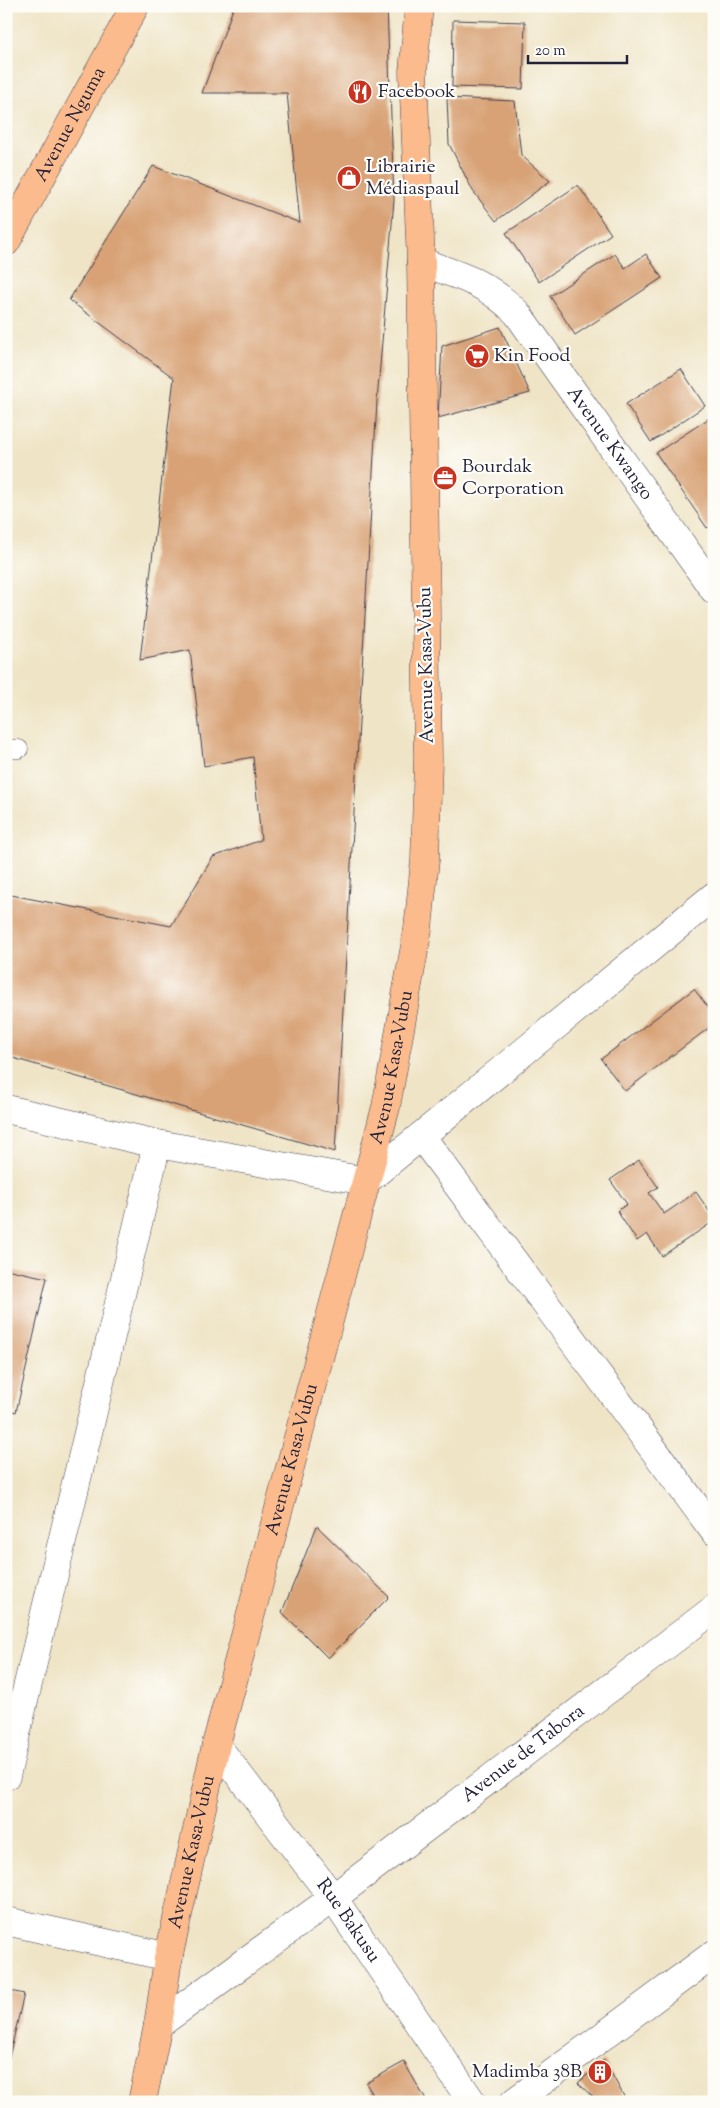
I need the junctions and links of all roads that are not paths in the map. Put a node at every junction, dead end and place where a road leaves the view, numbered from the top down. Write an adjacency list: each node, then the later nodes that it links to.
1 (135, 6): 3 (main road, Avenue Nguma)
2 (419, 6): 4 (main road, Avenue Kasa-Vubu)
3 (6, 242)
4 (421, 262): 5 (street, Avenue Kwango); 10 (main road, Avenue Kasa-Vubu)
5 (714, 590)
6 (714, 896): 8 (street)
7 (6, 1109): 9 (street)
8 (421, 1136): 10 (street); 11 (street)
9 (157, 1144): 10 (street); 14 (street)
10 (366, 1181): 13 (main road, Avenue Kasa-Vubu)
11 (714, 1532)
12 (714, 1609): 15 (street, Avenue de Tabora)
13 (216, 1746): 15 (street, Rue Bakusu); 18 (main road, Avenue Kasa-Vubu)
14 (6, 1776)
15 (333, 1898): 19 (street, Avenue de Tabora); 21 (street, Rue Bakusu)
16 (6, 1920): 18 (street)
17 (714, 1954): 22 (street)
18 (169, 1957): 19 (main road, Avenue Kasa-Vubu)
19 (158, 2025): 20 (main road, Avenue Kasa-Vubu)
20 (142, 2102)
21 (472, 2102)
22 (514, 2102)

